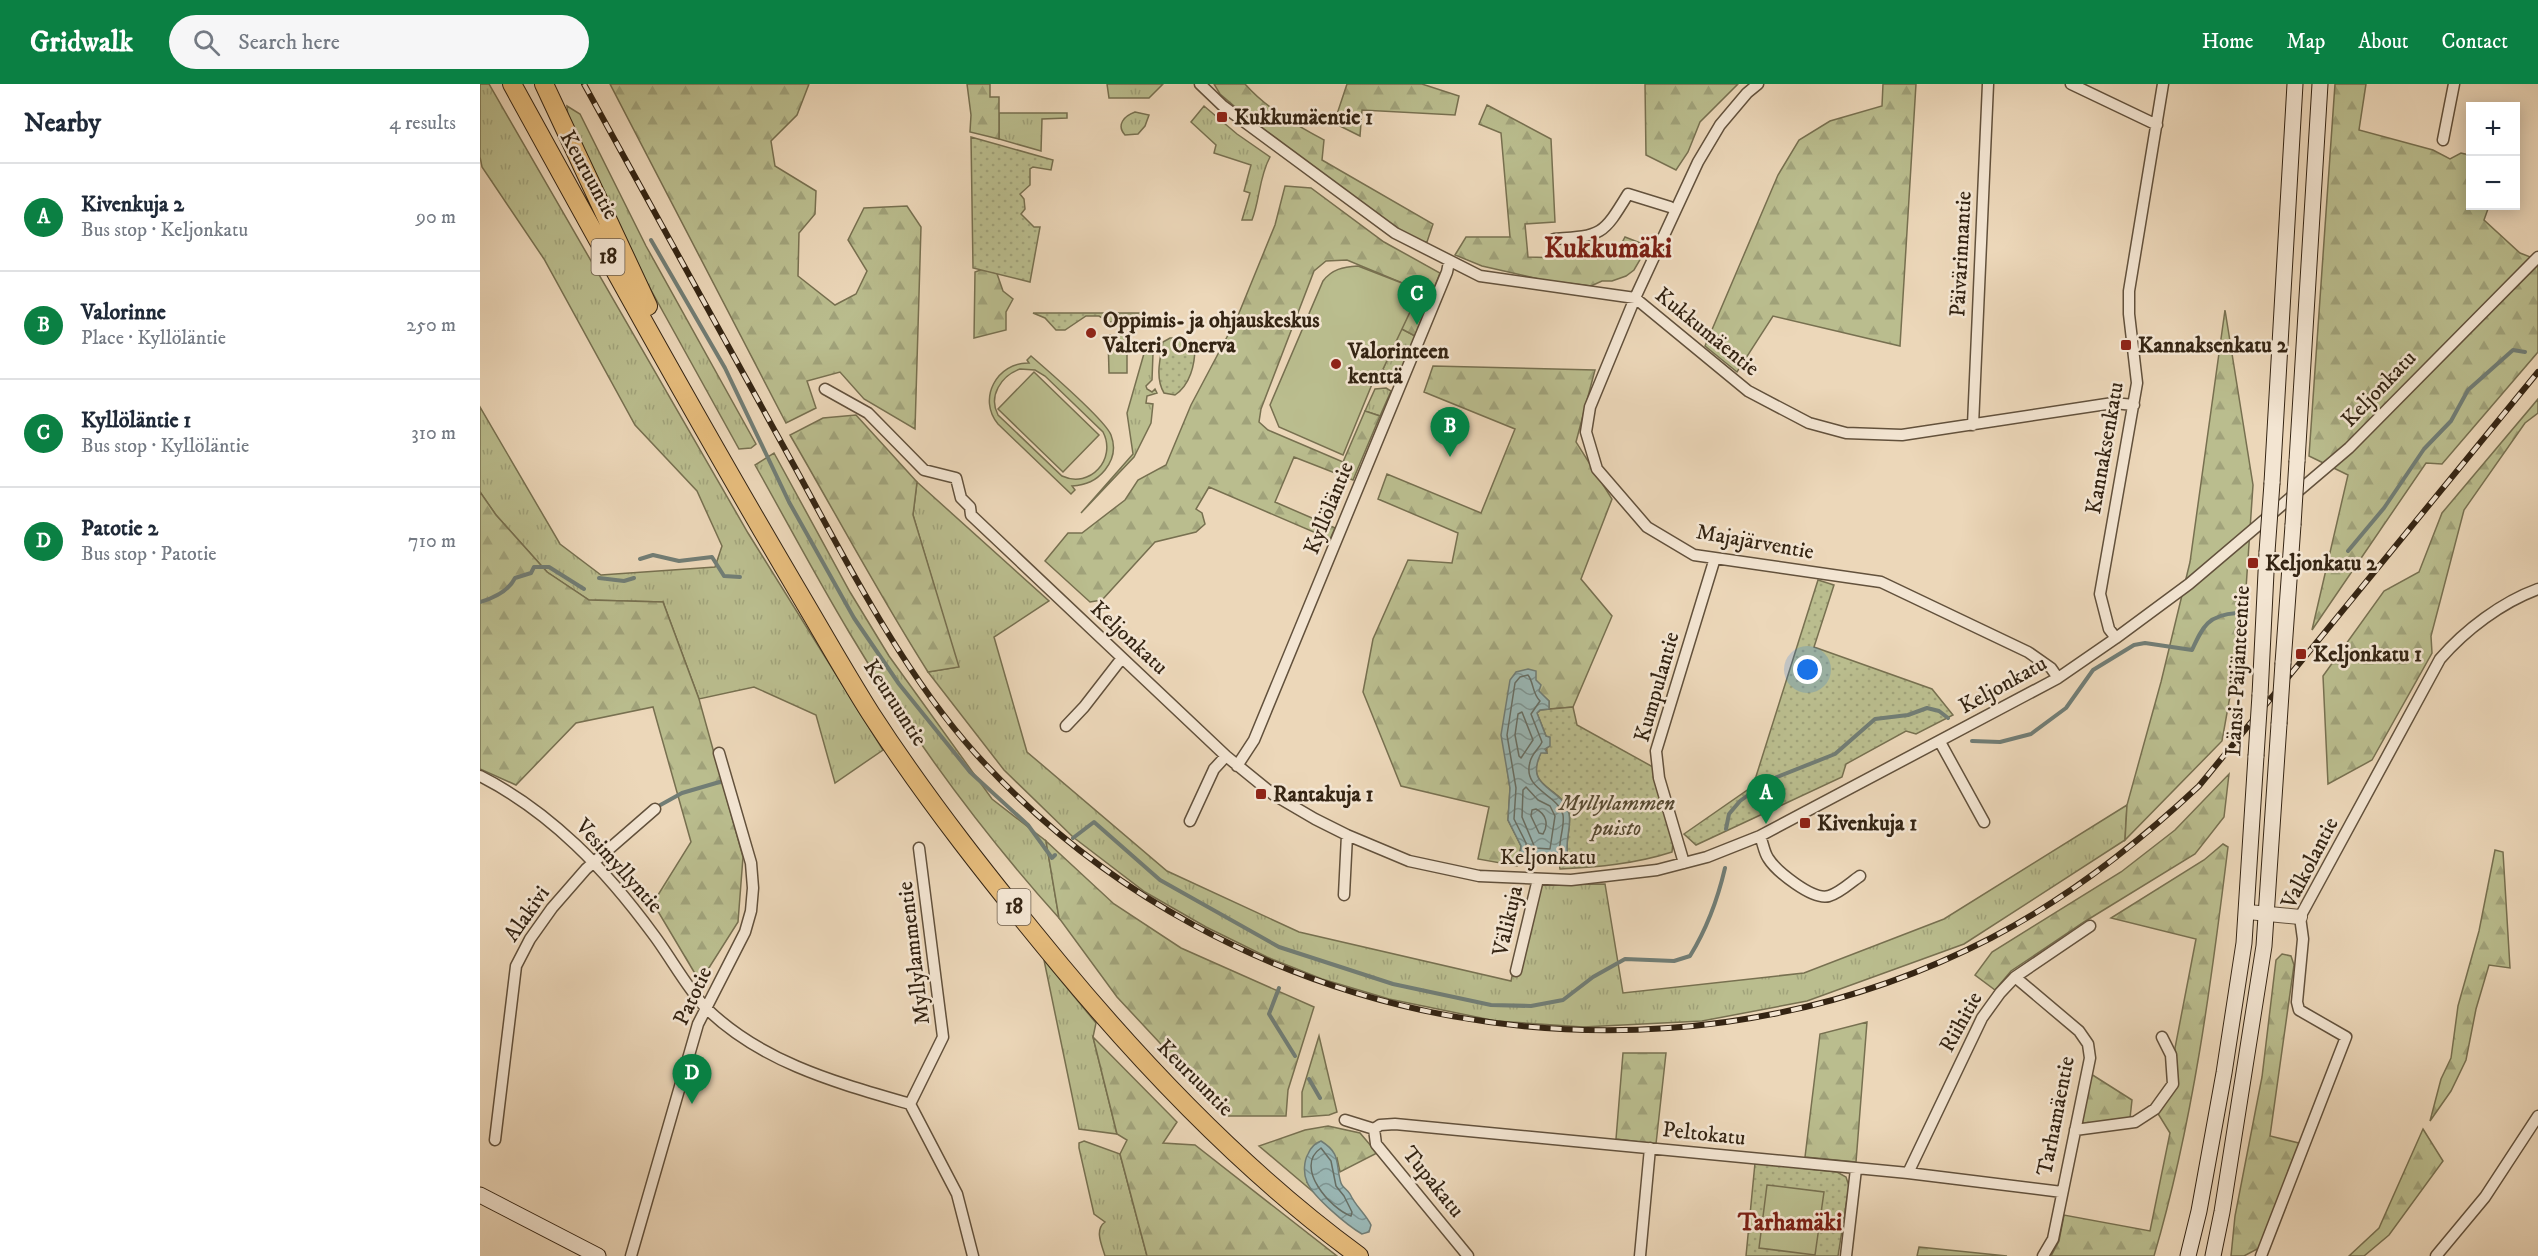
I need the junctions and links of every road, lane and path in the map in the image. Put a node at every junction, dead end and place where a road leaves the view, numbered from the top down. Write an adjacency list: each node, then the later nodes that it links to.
1 (512, 84): 21 (highway, Keuruuntie / 18)
2 (544, 84): 21 (highway)
3 (1200, 84): 16 (street, Kukkumäentie)
4 (1758, 84): 17 (street, Majajärventie)
5 (1988, 84): 20 (street, Päivärinnantie)
6 (2071, 84): 11 (street)
7 (2163, 84): 11 (street, Kannaksenkatu)
8 (2295, 84): 44 (main road, Länsi-Päijänteentie, bridge)
9 (2320, 84): 45 (main road, Länsi-Päijänteentie, bridge)
10 (2454, 84): 12 (street)
11 (2157, 125): 19 (street, Kannaksenkatu)
12 (2443, 140)
13 (1670, 207): 14 (street)
14 (1554, 239)
15 (2538, 257): 24 (street, Keljonkatu)
16 (1449, 262): 17 (street, Kukkumäentie); 31 (street, Kyllöläntie)
17 (1635, 298): 20 (street, Kukkumäentie); 22 (street, Majajärventie)
18 (825, 389): 25 (street, Keljonkatu)
19 (2134, 405): 20 (street, Kukkumäentie); 24 (street, Kannaksenkatu)
20 (1973, 425)
21 (704, 430): 66 (highway, Keuruuntie / 18)
22 (1715, 558): 26 (street, Majajärventie); 40 (street, Kumpulantie)
23 (2538, 589): 46 (street, Valkolantie)
24 (2116, 638): 26 (street, Keljonkatu)
25 (1122, 658): 27 (street); 30 (street, Keljonkatu)
26 (2058, 678): 28 (street, Keljonkatu)
27 (1066, 726)
28 (1940, 742): 35 (street); 37 (street, Keljonkatu)
29 (719, 753): 50 (street, Patotie)
30 (1226, 756): 31 (street, Keljonkatu); 34 (street)
31 (1237, 766): 36 (street, Keljonkatu)
32 (480, 776): 39 (street, Vesimyllyntie)
33 (655, 808): 39 (street, Alakivi)
34 (1190, 821)
35 (1983, 822)
36 (1347, 835): 42 (street, Keljonkatu); 43 (street)
37 (1760, 836): 40 (street, Keljonkatu); 41 (street)
38 (919, 848): 52 (street, Myllylammentie)
39 (594, 862): 50 (street, Vesimyllyntie); 57 (street, Alakivi)
40 (1684, 863): 42 (street, Keljonkatu)
41 (1860, 876)
42 (1538, 879): 48 (street, Välikuja)
43 (1344, 895)
44 (2248, 912): 45 (street); 71 (main road, Länsi-Päijänteentie)
45 (2267, 914): 46 (street); 72 (main road, Länsi-Päijänteentie)
46 (2300, 917): 73 (street, Valkolantie)
47 (2090, 926): 49 (street, Riihitie)
48 (1516, 971)
49 (2015, 977): 56 (street, Tarhamäentie); 60 (street, Riihitie)
50 (705, 1008): 52 (street); 64 (street, Patotie)
51 (2162, 1036): 56 (street)
52 (910, 1104): 65 (street)
53 (2538, 1116): 74 (street)
54 (1345, 1120): 55 (street, Peltokatu)
55 (1374, 1129): 58 (street, Peltokatu); 67 (street, Tupakatu)
56 (2074, 1130): 61 (street, Tarhamäentie)
57 (495, 1140)
58 (1650, 1148): 59 (street, Peltokatu); 68 (street)
59 (1856, 1169): 60 (street, Peltokatu); 69 (street)
60 (1908, 1173): 61 (street, Peltokatu)
61 (2062, 1192): 70 (street, Tarhamäentie)
62 (480, 1196): 63 (main road)
63 (598, 1256)
64 (631, 1256)
65 (973, 1256)
66 (1359, 1256)
67 (1468, 1256)
68 (1640, 1256)
69 (1846, 1256)
70 (2043, 1256)
71 (2188, 1256)
72 (2213, 1256)
73 (2261, 1256)
74 (2436, 1256)

